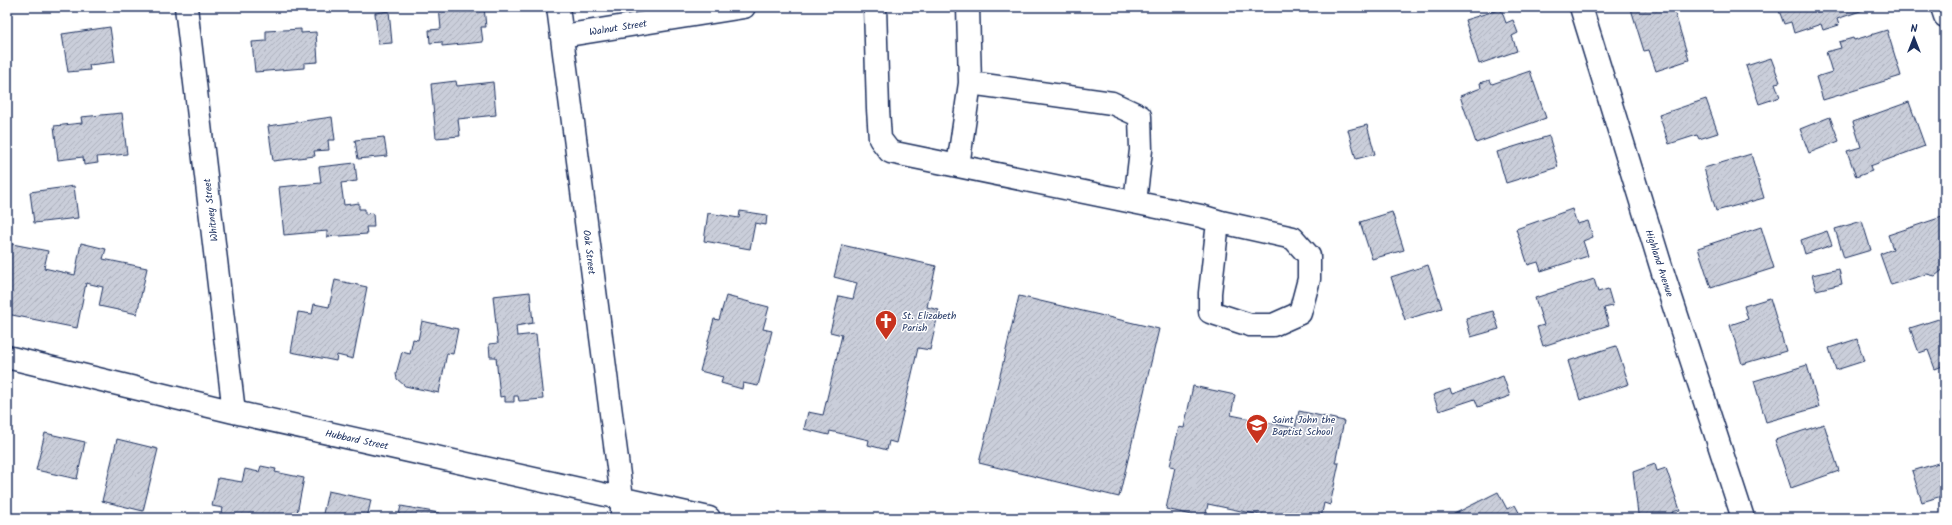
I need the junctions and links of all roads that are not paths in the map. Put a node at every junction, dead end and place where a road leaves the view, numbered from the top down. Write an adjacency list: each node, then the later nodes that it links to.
1 (186, 7): 15 (street, Whitney Street)
2 (558, 7): 9 (street, Oak Street)
3 (744, 7): 9 (street, Walnut Street)
4 (875, 7): 11 (street)
5 (968, 7): 10 (street)
6 (1581, 7): 18 (street, Highland Avenue)
7 (1942, 7): 8 (street)
8 (1945, 16)
9 (562, 36): 16 (street, Oak Street)
10 (970, 83): 11 (street); 12 (street)
11 (958, 166): 12 (street)
12 (1135, 202): 13 (street)
13 (1221, 222): 13 (street)
14 (7, 357): 15 (street, Hubbard Street)
15 (234, 412): 16 (street, Hubbard Street)
16 (622, 508): 17 (street, Hubbard Street)
17 (709, 518)
18 (1743, 518)

